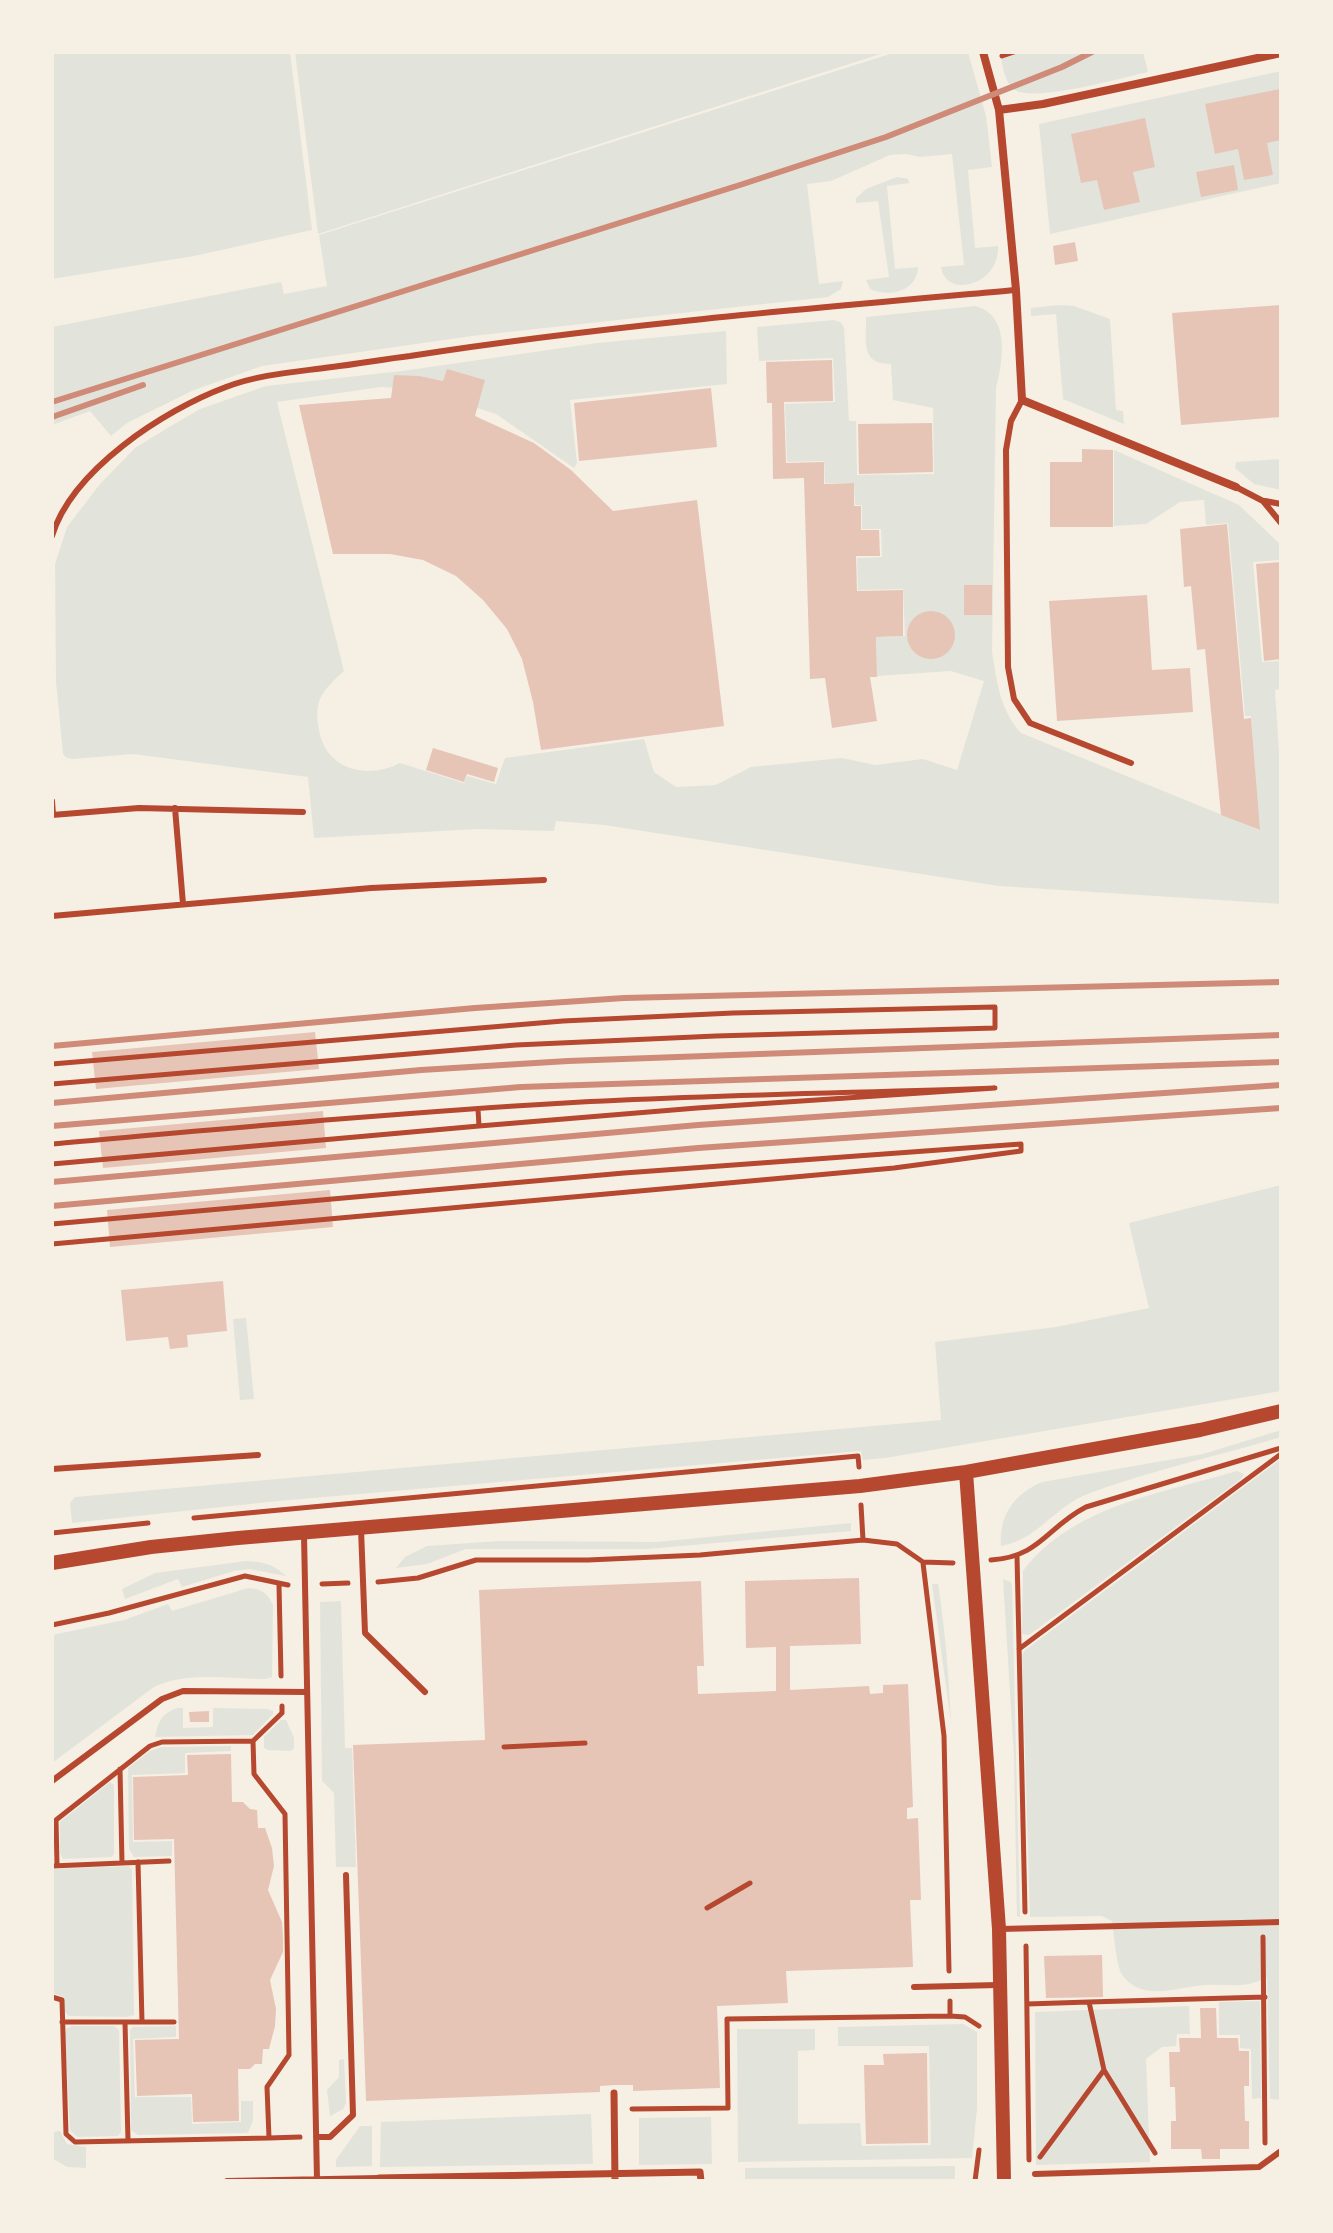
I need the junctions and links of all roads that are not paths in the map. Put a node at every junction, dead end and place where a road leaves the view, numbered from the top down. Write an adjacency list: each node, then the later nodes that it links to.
1 (983, 52): 3 (street)
2 (1281, 53): 3 (street)
3 (999, 110): 4 (street)
4 (1016, 290): 5 (street); 10 (lane)
5 (1022, 400): 6 (street); 11 (lane)
6 (1236, 487): 7 (lane)
7 (1263, 501): 8 (lane); 9 (lane)
8 (1281, 504)
9 (1281, 523)
10 (52, 536)
11 (1131, 763)
12 (52, 801): 15 (lane)
13 (175, 808): 14 (lane); 15 (lane); 17 (lane)
14 (303, 812)
15 (53, 815)
16 (544, 880): 17 (lane)
17 (183, 904): 18 (lane)
18 (52, 916)
19 (1281, 1411): 22 (street)
20 (258, 1455): 21 (lane)
21 (52, 1469)
22 (966, 1472): 23 (street); 31 (street)
23 (360, 1528): 24 (street); 27 (lane)
24 (304, 1533): 25 (street); 26 (lane)
25 (52, 1563)
26 (307, 1692): 28 (lane); 35 (lane)
27 (425, 1692)
28 (52, 1781)
29 (346, 1875): 35 (lane)
30 (1281, 1922): 31 (lane)
31 (999, 1929): 32 (street)
32 (1001, 1985): 33 (lane); 43 (street)
33 (914, 1987)
34 (614, 2093): 38 (street)
35 (316, 2137): 39 (lane)
36 (1281, 2151): 37 (lane)
37 (1037, 2174)
38 (615, 2177): 40 (street); 42 (street)
39 (317, 2179): 40 (lane); 41 (lane)
40 (379, 2179)
41 (227, 2181)
42 (701, 2181)
43 (1004, 2181)

